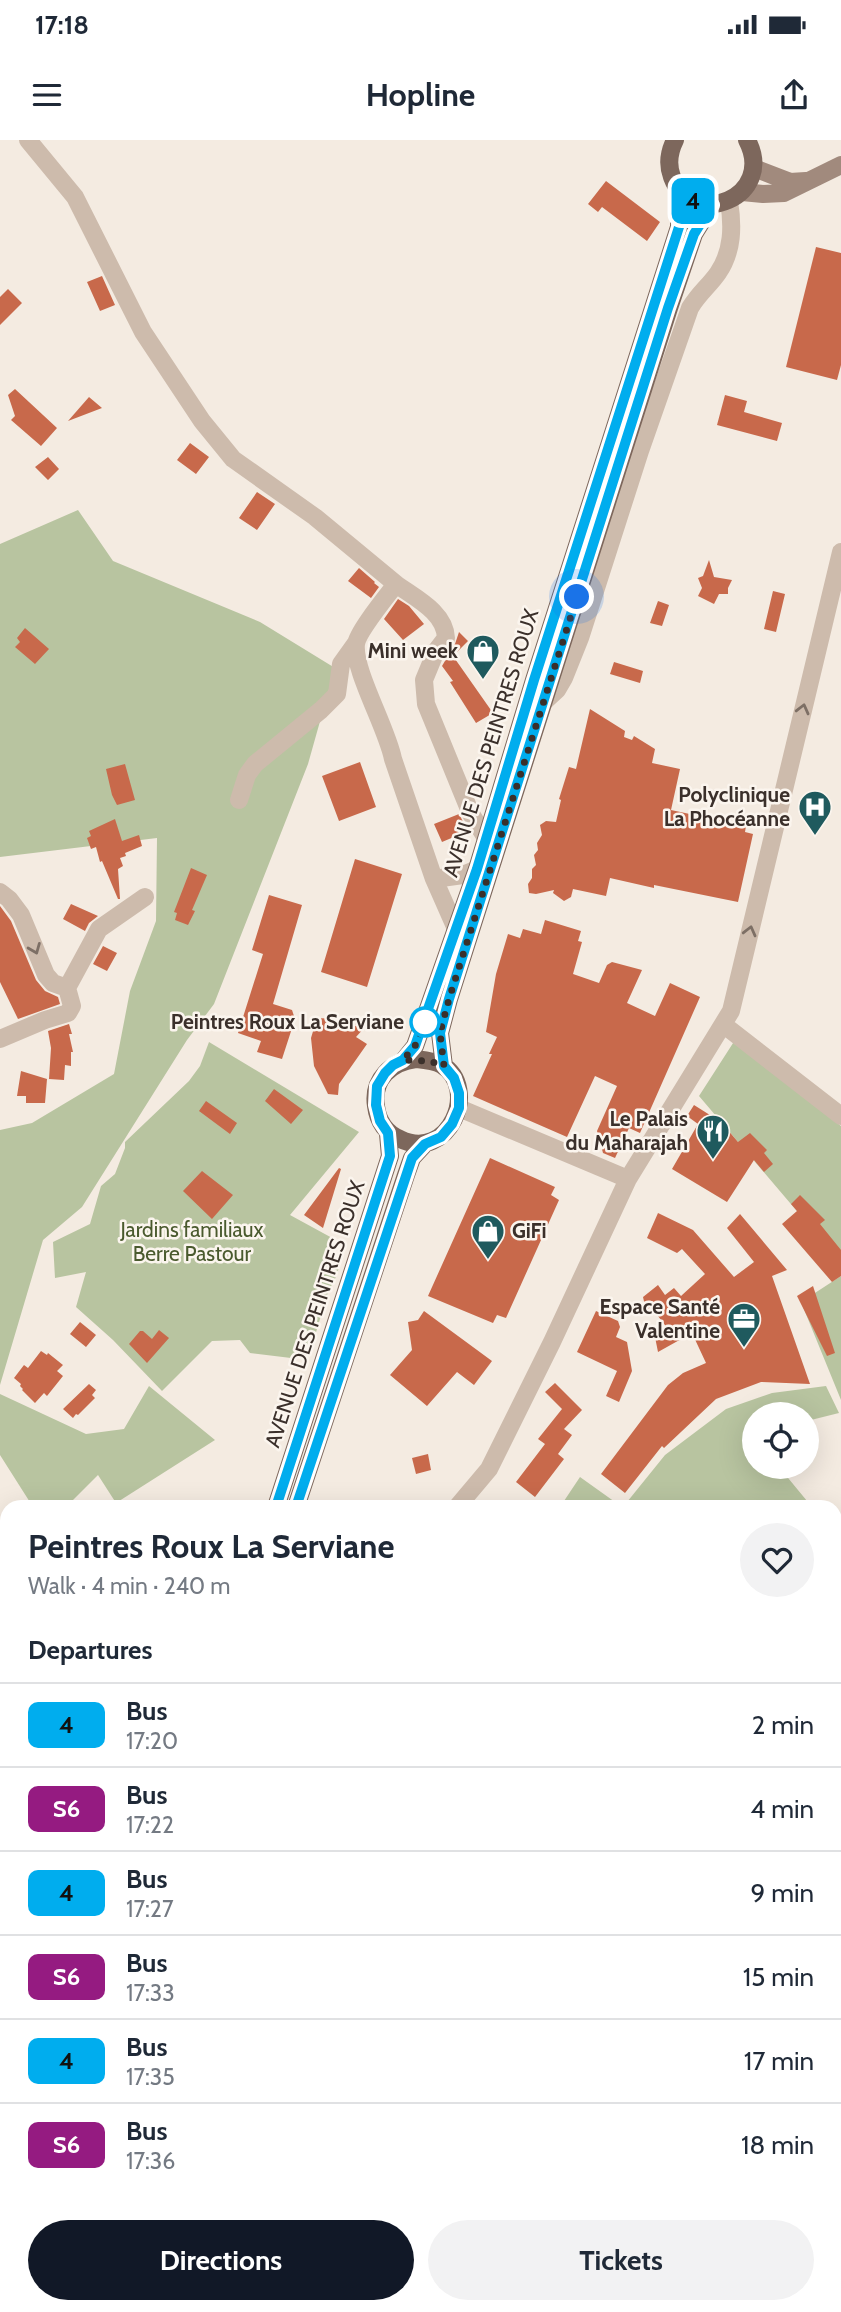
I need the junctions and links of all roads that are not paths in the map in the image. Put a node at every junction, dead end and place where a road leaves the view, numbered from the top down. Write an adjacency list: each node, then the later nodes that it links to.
1 (28, 140): 10 (street)
2 (675, 140): 7 (main road)
3 (747, 140): 4 (main road)
4 (754, 167): 6 (street); 8 (main road)
5 (840, 167): 6 (street)
6 (810, 181): 8 (street)
7 (680, 192): 8 (main road); 14 (main road, AVENUE DES PEINTRES ROUX)
8 (728, 200): 12 (main road, AVENUE DES PEINTRES ROUX); 12 (street, AVENUE DES PEINTRES ROUX)
9 (841, 552): 21 (street, one-way to 9)
10 (396, 584): 11 (street); 14 (street)
11 (356, 643): 13 (street); 16 (street)
12 (544, 702): 24 (main road, AVENUE DES PEINTRES ROUX)
13 (239, 800)
14 (486, 838): 15 (main road, AVENUE DES PEINTRES ROUX)
15 (477, 869): 16 (street); 19 (main road, AVENUE DES PEINTRES ROUX)
16 (434, 879): 19 (street)
17 (0, 892): 20 (street, one-way to 20)
18 (145, 897): 20 (street)
19 (456, 929): 23 (main road, AVENUE DES PEINTRES ROUX)
20 (67, 988): 22 (street)
21 (724, 1025): 26 (street); 29 (street)
22 (0, 1039)
23 (403, 1060): 24 (main road); 27 (main road)
24 (444, 1066): 25 (main road)
25 (459, 1108): 28 (main road); 29 (street)
26 (841, 1116)
27 (388, 1133): 28 (main road); 30 (main road, AVENUE DES PEINTRES ROUX)
28 (425, 1144): 31 (main road, AVENUE DES PEINTRES ROUX)
29 (628, 1179): 32 (street)
30 (278, 1500)
31 (298, 1500)
32 (463, 1500)

